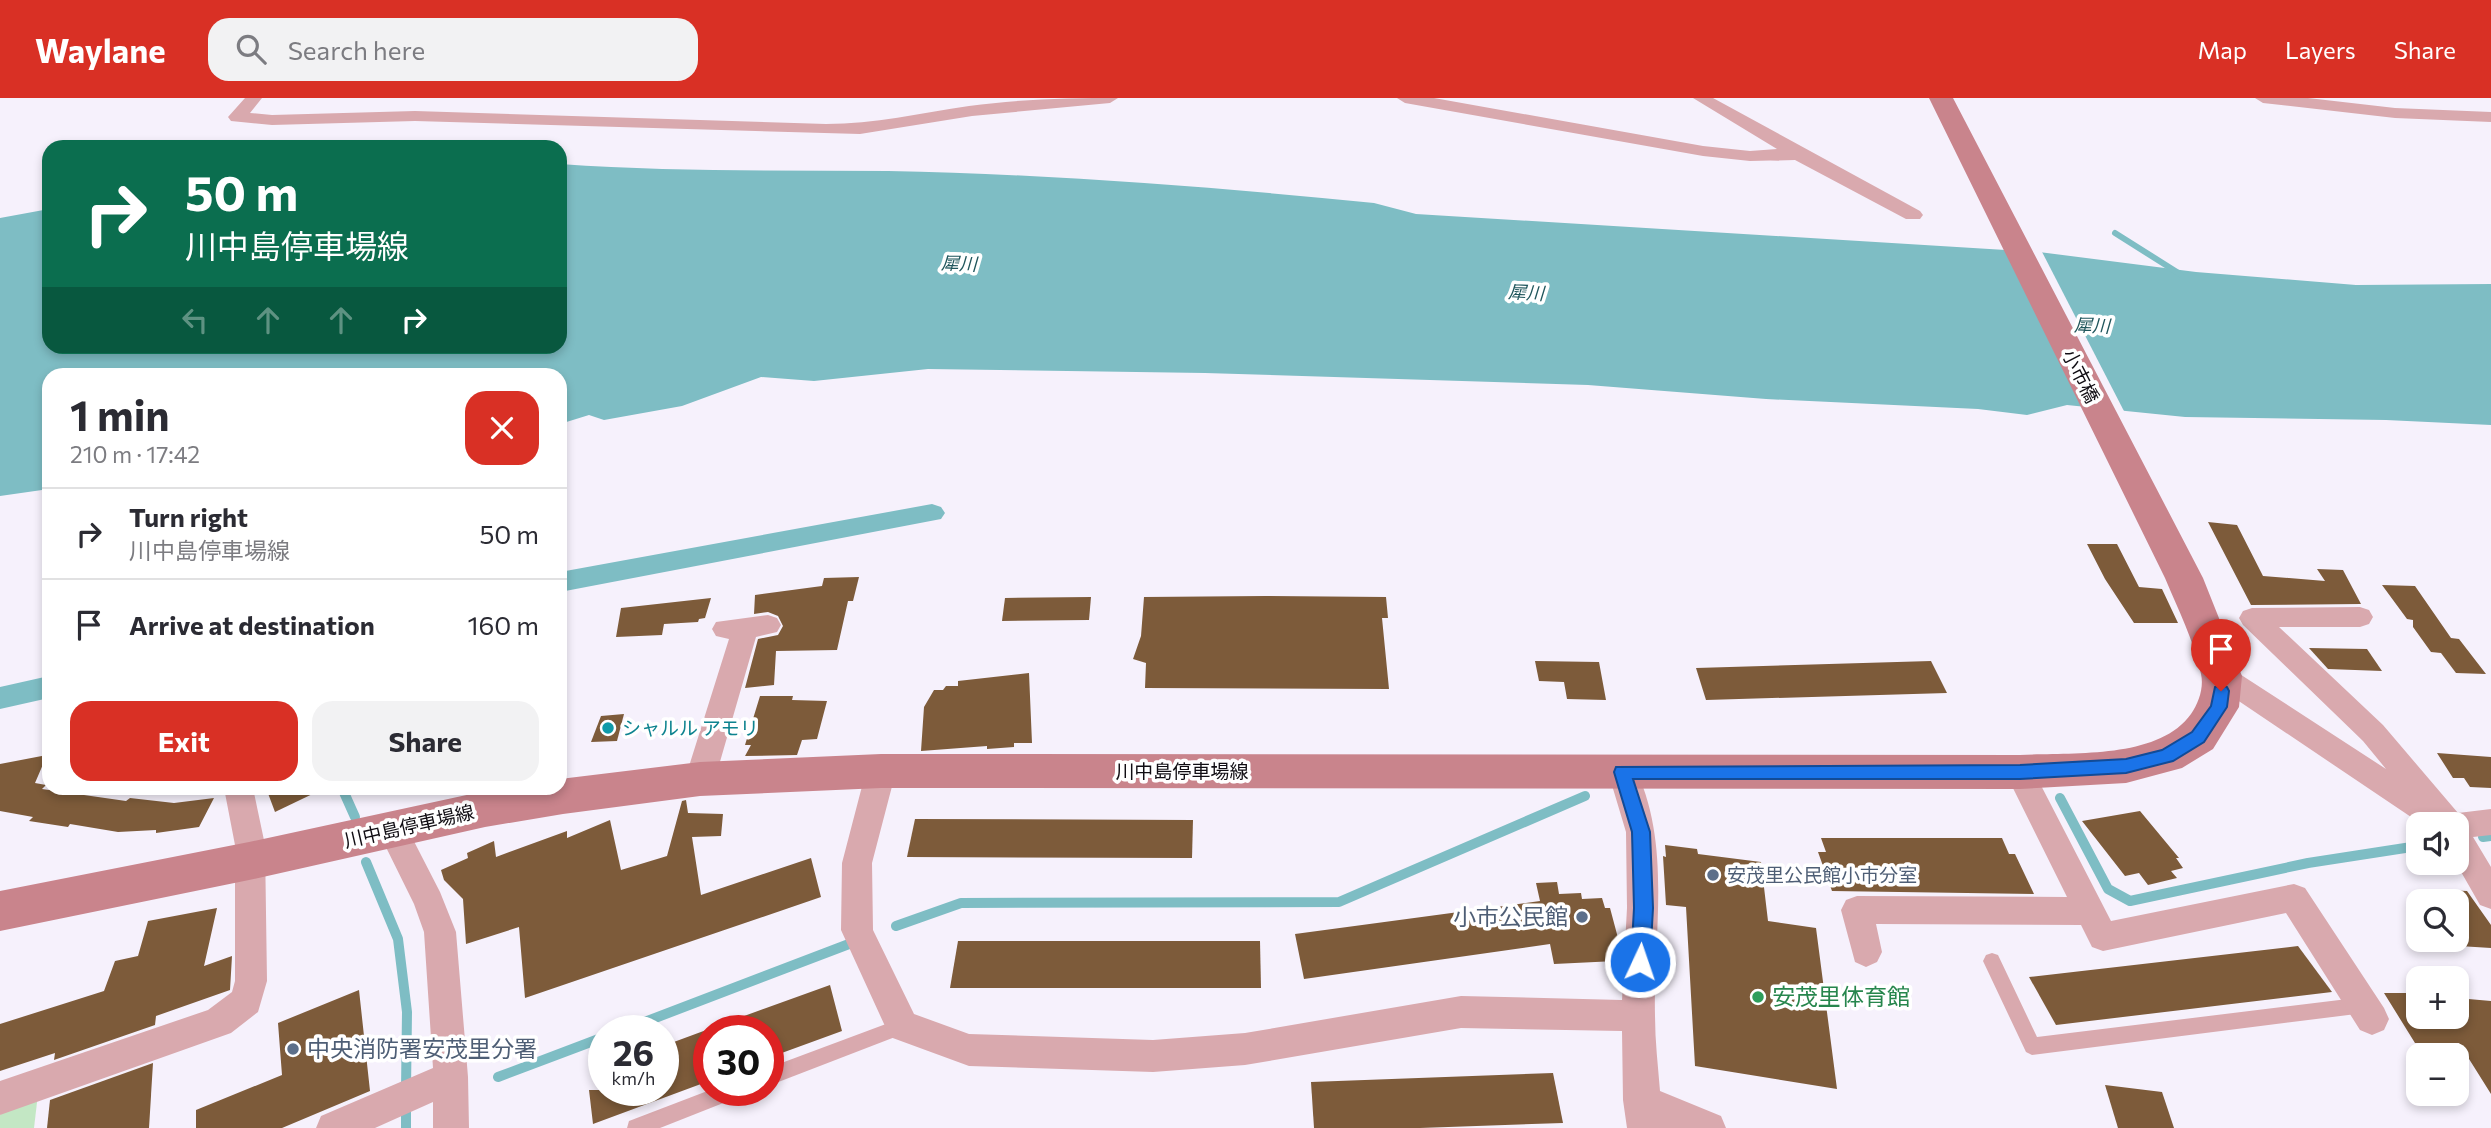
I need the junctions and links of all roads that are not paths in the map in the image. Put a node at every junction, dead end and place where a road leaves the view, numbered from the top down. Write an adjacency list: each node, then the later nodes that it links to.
1 (254, 98): 2 (street)
2 (1110, 98)
3 (1405, 98): 8 (street)
4 (1701, 98): 8 (street)
5 (1941, 98): 10 (main road, 小市橋)
6 (2263, 98): 7 (street)
7 (2491, 117)
8 (1798, 154): 9 (street)
9 (1913, 215)
10 (2184, 578): 13 (main road, 川中島停車場線)
11 (2360, 617): 20 (street)
12 (746, 628): 17 (street)
13 (2222, 676): 16 (main road, 川中島停車場線); 19 (street)
14 (881, 771): 15 (main road, 川中島停車場線); 17 (main road, 川中島停車場線); 33 (street)
15 (1622, 772): 16 (main road, 川中島停車場線); 32 (street)
16 (2020, 772): 28 (street)
17 (700, 779): 23 (main road, 川中島停車場線)
18 (240, 795): 25 (street)
19 (2430, 812)
20 (2438, 812)
21 (2491, 822): 22 (street)
22 (2469, 825)
23 (392, 830): 25 (main road, 川中島停車場線); 35 (street)
24 (2469, 857): 26 (street)
25 (249, 861): 27 (main road, 川中島停車場線); 36 (street)
26 (2491, 895)
27 (0, 911)
28 (2091, 911): 29 (street); 31 (street)
29 (1866, 953)
30 (1992, 961): 31 (lane)
31 (2368, 1012)
32 (1638, 1016): 33 (street); 38 (street)
33 (902, 1026): 34 (lane)
34 (784, 1071)
35 (440, 1082): 39 (street); 40 (street)
36 (0, 1098)
37 (693, 1106): 41 (lane)
38 (1643, 1114): 42 (street)
39 (334, 1128)
40 (451, 1128)
41 (636, 1128)
42 (1708, 1128)

